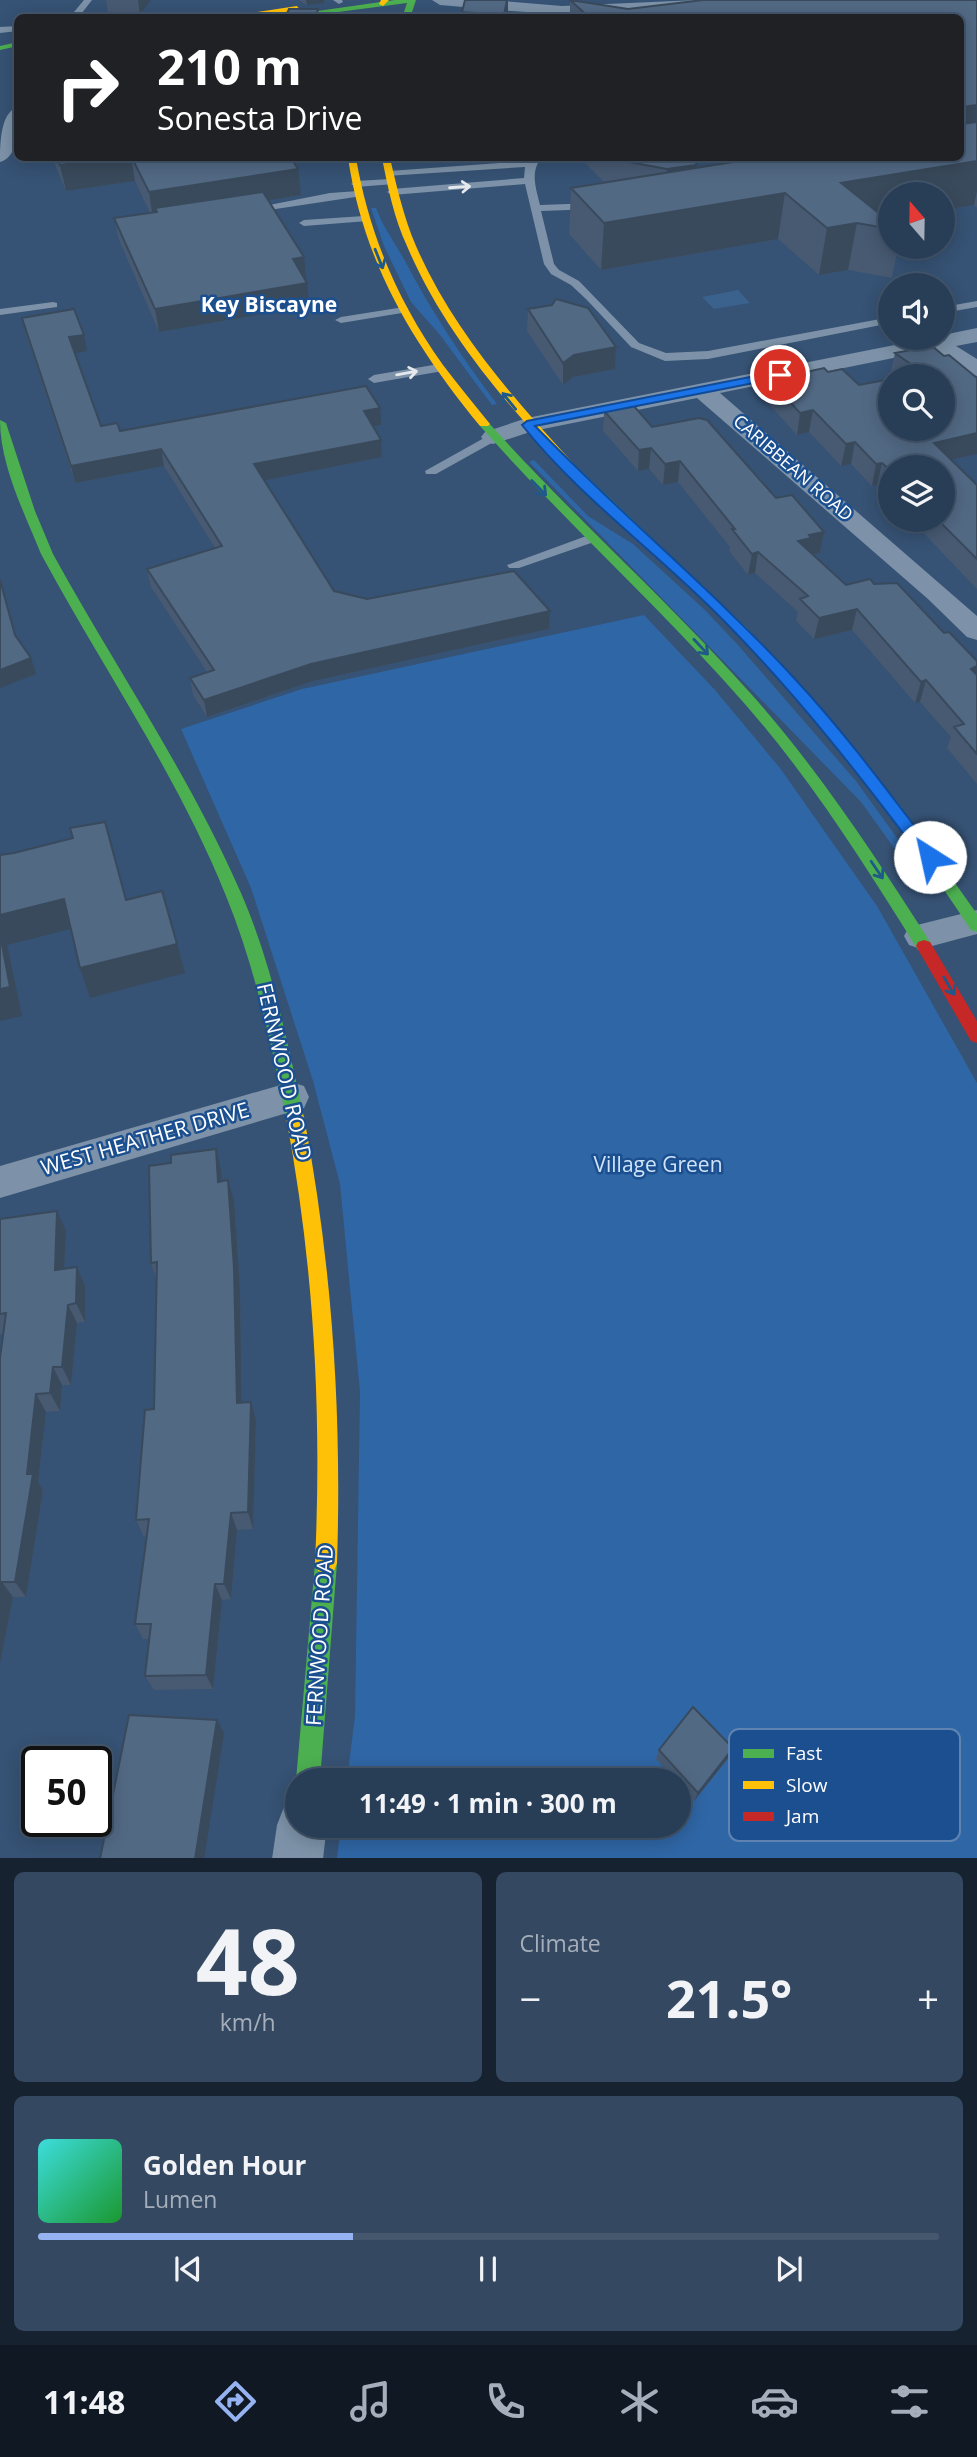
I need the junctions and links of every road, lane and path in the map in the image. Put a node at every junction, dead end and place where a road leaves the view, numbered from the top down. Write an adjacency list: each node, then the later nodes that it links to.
1 (88, 0): 13 (lane)
2 (358, 0): 8 (main road)
3 (412, 0): 4 (street); 11 (main road)
4 (428, 0)
5 (440, 0): 9 (street)
6 (638, 0): 9 (street)
7 (689, 0): 17 (street)
8 (338, 1): 10 (main road)
9 (504, 2): 16 (street)
10 (291, 4): 12 (main road)
11 (381, 7): 15 (main road)
12 (266, 12): 14 (main road)
13 (76, 14)
14 (297, 14)
15 (321, 14)
16 (522, 14): 17 (street)
17 (560, 14)
18 (12, 120): 19 (street)
19 (0, 156)
20 (352, 161): 25 (main road)
21 (534, 161): 22 (lane); 24 (lane)
22 (499, 166): 23 (lane); 23 (lane)
23 (392, 170): 24 (lane, one-way to 24); 25 (lane); 47 (main road, one-way to 23)
24 (529, 181): 27 (lane)
25 (357, 189): 28 (lane); 29 (main road)
26 (601, 206): 27 (lane)
27 (535, 208): 37 (lane)
28 (233, 213)
29 (364, 219): 30 (lane); 34 (main road, one-way to 34)
30 (304, 223)
31 (977, 304): 33 (lane)
32 (53, 305): 35 (lane)
33 (955, 308)
34 (404, 310): 36 (lane); 42 (main road)
35 (0, 313)
36 (341, 320)
37 (878, 322)
38 (977, 335): 39 (street)
39 (955, 339)
40 (902, 350): 45 (street)
41 (948, 350): 43 (street)
42 (439, 368): 44 (lane, one-way to 42); 48 (main road)
43 (977, 369)
44 (374, 379)
45 (702, 390): 47 (street); 52 (street, CARIBBEAN ROAD)
46 (0, 423): 56 (main road, FERNWOOD ROAD)
47 (527, 425): 48 (street); 53 (main road)
48 (493, 437): 49 (lane); 50 (main road, one-way to 50)
49 (431, 471)
50 (589, 539): 51 (lane); 54 (main road, one-way to 54)
51 (514, 565)
52 (977, 631)
53 (976, 924): 54 (street)
54 (920, 936): 55 (main road, one-way to 55)
55 (977, 1036)
56 (291, 1097): 57 (street, WEST HEATHER DRIVE); 58 (main road, FERNWOOD ROAD)
57 (0, 1182)
58 (309, 1768)
59 (300, 1838): 60 (street)
60 (297, 1858)

